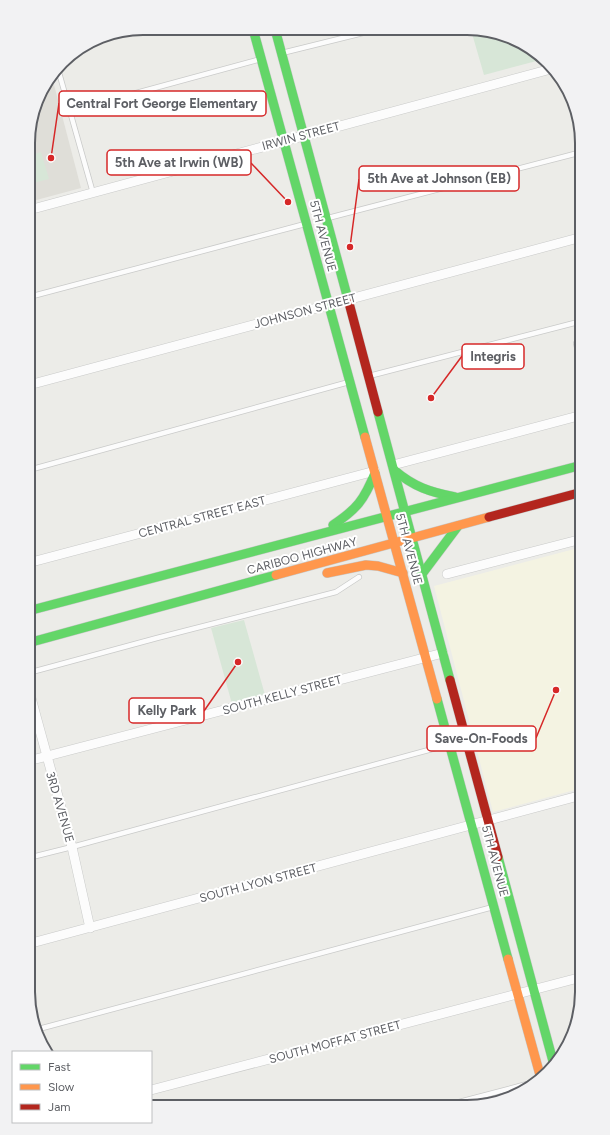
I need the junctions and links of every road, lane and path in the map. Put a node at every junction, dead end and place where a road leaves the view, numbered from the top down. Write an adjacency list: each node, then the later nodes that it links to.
1 (255, 35): 5 (main road, 5TH AVENUE)
2 (277, 35): 4 (main road, 5TH AVENUE)
3 (359, 35): 4 (lane)
4 (282, 53): 9 (main road, 5TH AVENUE)
5 (262, 58): 8 (lane); 10 (main road, 5TH AVENUE)
6 (546, 70): 9 (street, IRWIN STREET)
7 (60, 75): 8 (lane)
8 (70, 111): 12 (lane)
9 (304, 135): 10 (street, IRWIN STREET); 14 (main road, 5TH AVENUE)
10 (284, 141): 12 (street, IRWIN STREET); 15 (main road, 5TH AVENUE)
11 (575, 154): 14 (lane)
12 (92, 193): 13 (street, IRWIN STREET)
13 (35, 208)
14 (326, 218): 18 (main road, 5TH AVENUE)
15 (307, 223): 17 (lane); 19 (main road, 5TH AVENUE)
16 (575, 239): 18 (street, JOHNSON STREET)
17 (35, 295)
18 (348, 300): 19 (street, JOHNSON STREET); 21 (main road, 5TH AVENUE)
19 (329, 304): 22 (main road, 5TH AVENUE); 23 (street, JOHNSON STREET)
20 (575, 323): 21 (lane)
21 (369, 376): 27 (main road, 5TH AVENUE)
22 (350, 381): 26 (lane); 28 (main road, 5TH AVENUE)
23 (35, 383)
24 (575, 417): 27 (street)
25 (575, 467): 30 (main road, CARIBOO HIGHWAY)
26 (35, 468)
27 (393, 468): 30 (main road); 31 (main road, 5TH AVENUE)
28 (375, 472): 32 (main road, 5TH AVENUE); 35 (main road); 39 (street, CENTRAL STREET EAST)
29 (575, 494): 33 (main road, CARIBOO HIGHWAY)
30 (459, 498): 31 (main road, CARIBOO HIGHWAY)
31 (405, 512): 32 (main road, CARIBOO HIGHWAY); 34 (main road, 5TH AVENUE)
32 (388, 516): 35 (main road, CARIBOO HIGHWAY); 38 (main road, 5TH AVENUE)
33 (458, 526): 36 (main road, CARIBOO HIGHWAY); 42 (main road)
34 (412, 527): 36 (main road, 5TH AVENUE); 38 (main road)
35 (317, 534): 46 (main road, CARIBOO HIGHWAY)
36 (412, 538): 38 (main road, CARIBOO HIGHWAY); 42 (main road, 5TH AVENUE)
37 (575, 541): 43 (street)
38 (395, 543): 40 (main road, 5TH AVENUE); 47 (main road, CARIBOO HIGHWAY)
39 (35, 561)
40 (403, 573): 41 (main road); 50 (main road, 5TH AVENUE)
41 (321, 574)
42 (422, 574): 49 (main road, 5TH AVENUE)
43 (447, 574)
44 (359, 577): 51 (lane)
45 (233, 596): 47 (main road)
46 (35, 609)
47 (151, 609): 48 (main road, CARIBOO HIGHWAY)
48 (35, 641)
49 (443, 653): 50 (street, SOUTH KELLY STREET); 57 (main road, 5TH AVENUE)
50 (426, 657): 53 (main road, 5TH AVENUE); 54 (street, SOUTH KELLY STREET)
51 (35, 671)
52 (35, 714): 54 (street, 3RD AVENUE)
53 (449, 744): 58 (main road, 5TH AVENUE); 59 (lane)
54 (46, 756): 55 (street, SOUTH KELLY STREET); 59 (street, 3RD AVENUE)
55 (35, 759)
56 (575, 797): 57 (street, SOUTH LYON STREET)
57 (488, 821): 58 (street, SOUTH LYON STREET); 65 (main road, 5TH AVENUE)
58 (472, 825): 61 (main road, 5TH AVENUE); 62 (street, SOUTH LYON STREET)
59 (72, 848): 60 (lane); 62 (street, 3RD AVENUE)
60 (35, 856)
61 (495, 907): 66 (main road, 5TH AVENUE); 67 (lane)
62 (90, 928): 63 (street, SOUTH LYON STREET)
63 (35, 942)
64 (575, 979): 65 (street, SOUTH MOFFAT STREET)
65 (534, 990): 66 (street, SOUTH MOFFAT STREET); 68 (main road, 5TH AVENUE)
66 (519, 994): 69 (main road, 5TH AVENUE); 71 (street, SOUTH MOFFAT STREET)
67 (41, 1028)
68 (552, 1059)
69 (539, 1072)
70 (522, 1085): 72 (lane)
71 (152, 1090)
72 (466, 1100)

